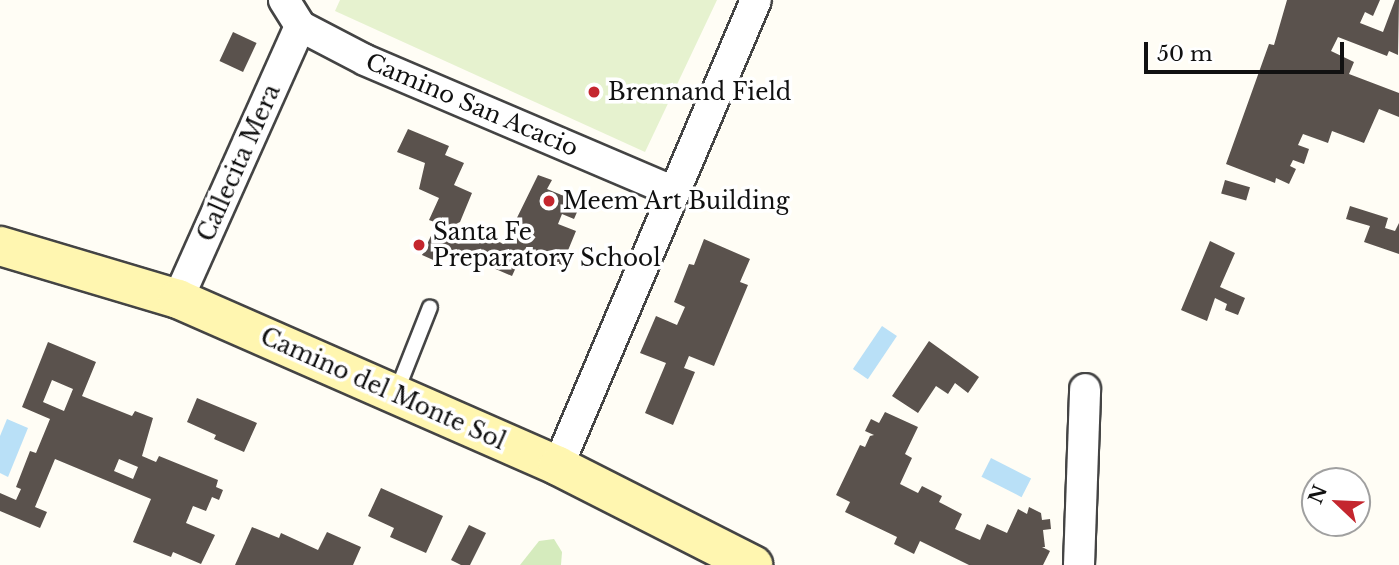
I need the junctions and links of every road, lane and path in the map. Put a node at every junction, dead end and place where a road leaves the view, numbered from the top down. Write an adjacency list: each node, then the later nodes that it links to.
1 (284, 0): 3 (street)
2 (756, 0): 4 (street)
3 (300, 26): 4 (street, Camino San Acacio); 6 (street, Callecita Mera)
4 (674, 192): 10 (street)
5 (0, 246): 6 (street, Camino del Monte Sol)
6 (178, 299): 9 (street, Camino del Monte Sol)
7 (430, 307): 9 (lane)
8 (1085, 389): 12 (street)
9 (396, 395): 10 (street, Camino del Monte Sol)
10 (558, 466): 11 (street, Camino del Monte Sol)
11 (754, 565)
12 (1079, 565)

